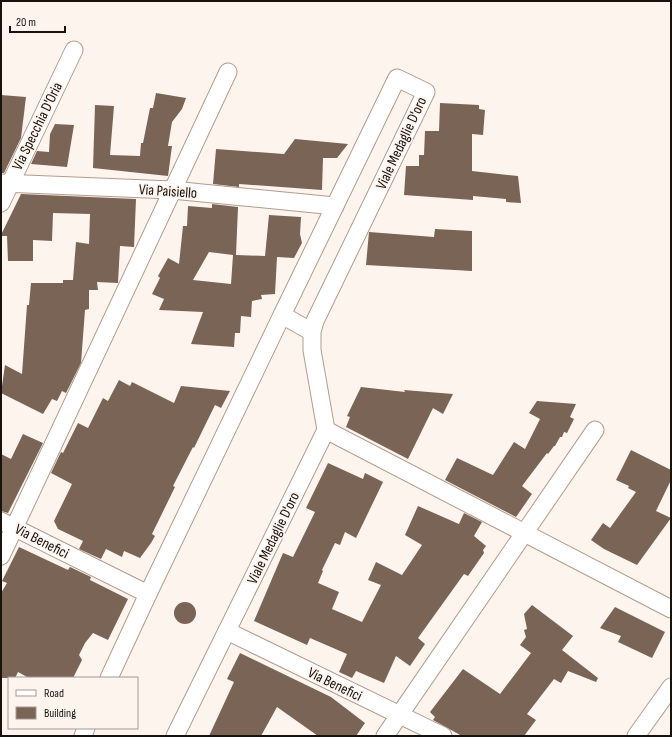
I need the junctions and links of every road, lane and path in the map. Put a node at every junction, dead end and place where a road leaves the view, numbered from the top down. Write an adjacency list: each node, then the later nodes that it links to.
1 (74, 50): 3 (street, Via Specchia D'Oria)
2 (228, 72): 4 (street)
3 (6, 183): 4 (street, Via Paisiello); 5 (street, Via Specchia D'Oria)
4 (172, 190): 6 (street, Via Paisiello); 11 (street)
5 (1, 203)
6 (335, 206): 7 (street, Viale Medaglie D'oro); 8 (street, Viale Medaglie D'oro)
7 (282, 315): 8 (street); 14 (street, Viale Medaglie D'oro)
8 (312, 332): 9 (street, Viale Medaglie D'oro)
9 (326, 430): 12 (street); 16 (street, Viale Medaglie D'oro)
10 (594, 430): 12 (street)
11 (8, 524): 13 (street); 14 (street, Via Benefici)
12 (525, 533): 15 (street); 19 (street)
13 (1, 556)
14 (148, 594): 17 (street, Viale Medaglie D'oro)
15 (671, 609)
16 (227, 631): 19 (street, Via Benefici); 20 (street, Viale Medaglie D'oro)
17 (110, 677)
18 (671, 687): 23 (street)
19 (400, 715): 21 (street); 22 (street, Via Benefici)
20 (175, 736)
21 (385, 736)
22 (443, 736)
23 (636, 736)

